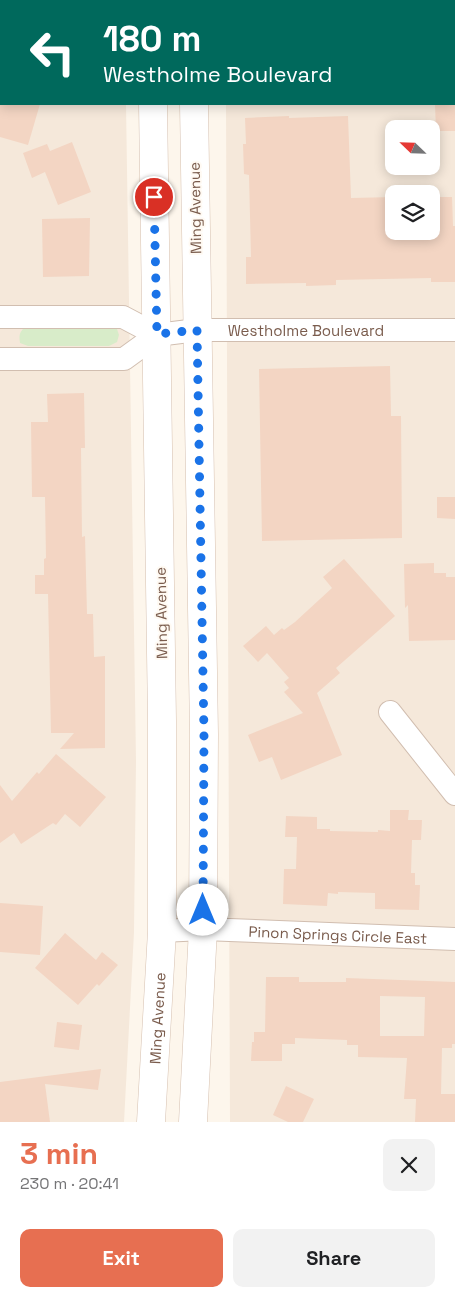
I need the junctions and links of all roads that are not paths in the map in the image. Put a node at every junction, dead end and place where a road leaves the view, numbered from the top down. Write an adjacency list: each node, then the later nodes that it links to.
1 (153, 105): 6 (main road, Ming Avenue)
2 (194, 105): 4 (main road, Ming Avenue)
3 (0, 317): 6 (street)
4 (197, 330): 5 (street, Westholme Boulevard); 6 (street, Westholme Boulevard); 10 (main road, Ming Avenue)
5 (455, 330)
6 (157, 334): 7 (street); 11 (main road, Ming Avenue)
7 (0, 359)
8 (390, 712): 9 (street)
9 (455, 794)
10 (203, 929): 11 (street, Pinon Springs Circle East); 12 (street, Pinon Springs Circle East); 14 (main road, Ming Avenue)
11 (162, 931): 13 (main road, Ming Avenue)
12 (455, 940)
13 (151, 1122)
14 (194, 1122)

